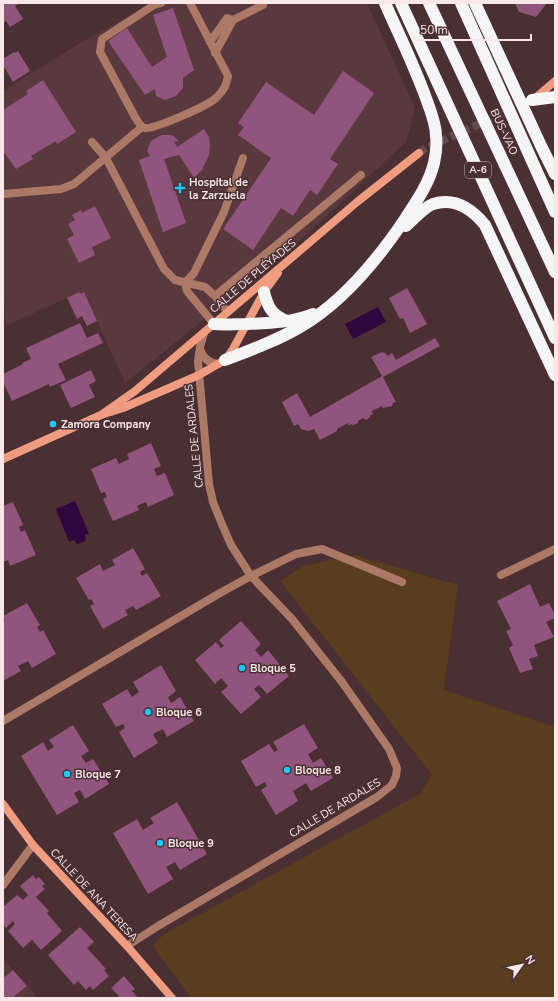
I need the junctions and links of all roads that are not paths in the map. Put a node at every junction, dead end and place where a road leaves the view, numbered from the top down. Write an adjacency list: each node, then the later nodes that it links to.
1 (161, 3): 16 (street)
2 (190, 3): 10 (street)
3 (385, 3): 25 (highway)
4 (401, 3): 37 (highway, A-6)
5 (429, 3): 27 (highway, BUS-VAO)
6 (461, 3): 24 (highway)
7 (475, 3): 21 (highway)
8 (263, 5): 9 (street)
9 (233, 20): 10 (street); 11 (street)
10 (210, 42): 11 (street)
11 (215, 53): 16 (street)
12 (555, 81): 15 (main road)
13 (555, 92): 15 (main road)
14 (555, 97): 15 (highway)
15 (532, 100)
16 (142, 127): 19 (street)
17 (92, 142): 19 (street)
18 (419, 153): 26 (main road, CALLE DE PLÉYADES)
19 (106, 158): 23 (street); 28 (street)
20 (243, 158): 28 (street)
21 (555, 174)
22 (361, 175): 30 (street)
23 (3, 194)
24 (555, 212)
25 (390, 240): 31 (highway); 41 (highway)
26 (289, 260): 29 (main road); 32 (main road, CALLE DE PLÉYADES)
27 (555, 272)
28 (185, 283): 30 (street); 34 (street)
29 (264, 292): 33 (highway); 35 (main road)
30 (215, 296): 32 (street)
31 (329, 307): 33 (highway); 39 (highway)
32 (228, 312): 34 (main road, CALLE DE PLÉYADES)
33 (287, 321): 35 (highway)
34 (214, 324): 35 (highway); 36 (main road, CALLE DE PLÉYADES)
35 (246, 324): 39 (main road)
36 (204, 333): 38 (street, CALLE DE ARDALES); 42 (main road, CALLE DE PLÉYADES)
37 (555, 338)
38 (200, 346): 39 (street); 40 (street, CALLE DE ARDALES)
39 (222, 362): 40 (main road, CALLE DE PLÉYADES)
40 (199, 375): 42 (main road, CALLE DE PLÉYADES); 46 (street, CALLE DE ARDALES)
41 (555, 375)
42 (101, 415): 43 (main road, CALLE DE PLÉYADES)
43 (3, 459)
44 (555, 549): 45 (street)
45 (501, 575)
46 (251, 576): 47 (street); 48 (street); 52 (street, CALLE DE ARDALES)
47 (402, 582)
48 (3, 721)
49 (3, 804): 50 (main road, CALLE DE ANA TERESA)
50 (33, 845): 51 (street); 52 (main road, CALLE DE ANA TERESA)
51 (3, 885)
52 (127, 946): 53 (main road, CALLE DE ANA TERESA)
53 (172, 998)

